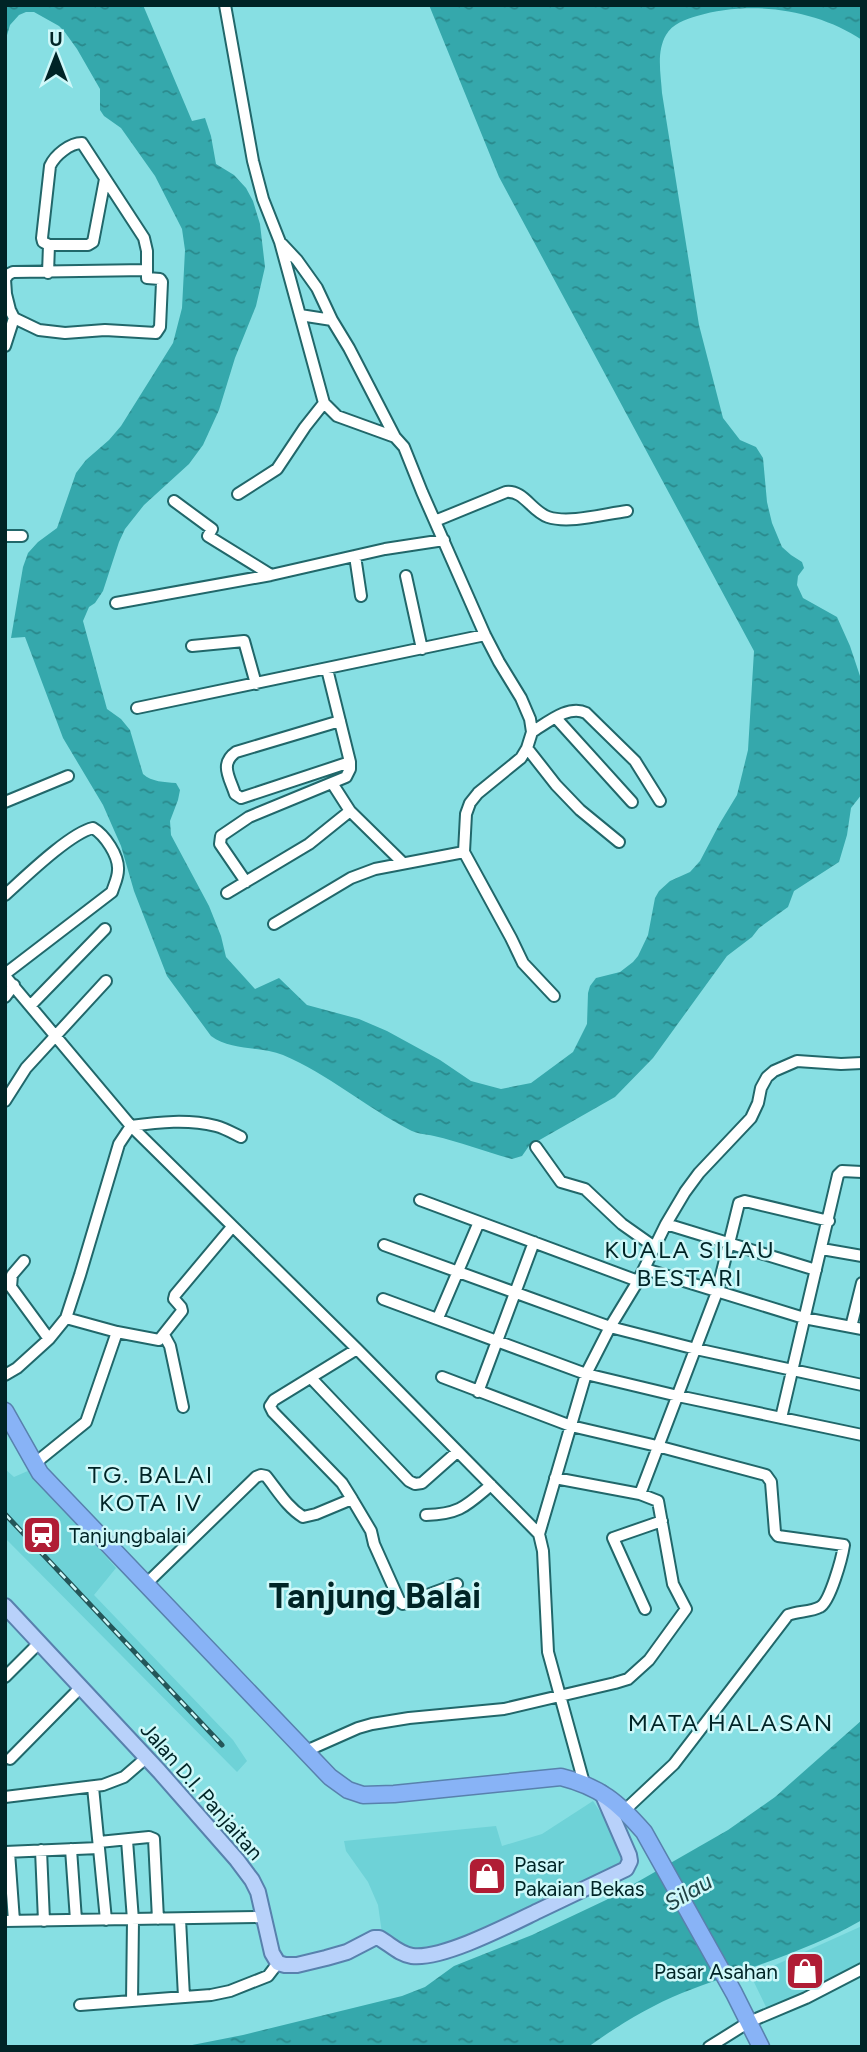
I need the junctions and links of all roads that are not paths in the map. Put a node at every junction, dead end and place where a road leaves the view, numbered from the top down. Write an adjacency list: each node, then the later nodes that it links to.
1 (225, 5): 3 (street)
2 (105, 179): 4 (street); 4 (street); 5 (street)
3 (280, 242): 7 (street); 9 (street)
4 (49, 245): 6 (street)
5 (146, 270): 6 (street); 8 (street)
6 (48, 273): 8 (street)
7 (300, 315): 9 (street); 11 (street)
8 (14, 318): 10 (street)
9 (332, 320): 12 (street)
10 (5, 346)
11 (324, 403): 12 (street); 13 (street)
12 (395, 437): 16 (street)
13 (238, 494)
14 (174, 501): 21 (street)
15 (627, 511): 16 (street)
16 (435, 521): 19 (street)
17 (5, 536): 18 (street)
18 (22, 536)
19 (444, 540): 20 (street); 25 (street)
20 (355, 556): 21 (street); 23 (street)
21 (271, 575): 24 (street)
22 (406, 576): 27 (street)
23 (360, 596)
24 (116, 603)
25 (485, 635): 27 (street); 33 (street)
26 (192, 646): 29 (street)
27 (422, 649): 28 (street)
28 (327, 669): 29 (street); 32 (street)
29 (256, 684): 30 (street)
30 (137, 708)
31 (556, 718): 33 (street); 40 (street); 41 (street)
32 (340, 722): 35 (street); 38 (street)
33 (531, 732): 34 (street)
34 (527, 748): 44 (street); 45 (street)
35 (350, 762): 37 (street); 38 (street)
36 (68, 776): 39 (street)
37 (332, 783): 42 (street); 43 (street)
38 (241, 798): 43 (street)
39 (5, 802)
40 (632, 802)
41 (660, 802)
42 (350, 811): 46 (street); 47 (street)
43 (248, 817): 47 (street)
44 (619, 842)
45 (464, 852): 46 (street); 55 (street)
46 (403, 863): 50 (street)
47 (246, 882): 48 (street)
48 (227, 893)
49 (5, 895): 52 (street)
50 (274, 924)
51 (105, 929): 57 (street)
52 (5, 975): 54 (street)
53 (106, 981): 58 (street)
54 (14, 985): 56 (street); 57 (street)
55 (554, 996)
56 (5, 997)
57 (31, 1005): 58 (street)
58 (55, 1034): 60 (street); 61 (street)
59 (862, 1063): 68 (street)
60 (5, 1101)
61 (131, 1126): 62 (street); 69 (street); 85 (street)
62 (242, 1137)
63 (536, 1147): 73 (street)
64 (862, 1171): 66 (street)
65 (420, 1200): 67 (street)
66 (829, 1221): 71 (street); 74 (street)
67 (480, 1222): 70 (street); 79 (street)
68 (666, 1224): 71 (street); 73 (street)
69 (232, 1227): 91 (street); 94 (street)
70 (534, 1242): 80 (street); 83 (street)
71 (727, 1244): 78 (street); 82 (street)
72 (384, 1245): 79 (street)
73 (656, 1248): 77 (street)
74 (822, 1249): 75 (street); 78 (street)
75 (862, 1256)
76 (24, 1261): 92 (street)
77 (645, 1269): 80 (street); 82 (street)
78 (816, 1270): 87 (street)
79 (458, 1271): 83 (street); 86 (street)
80 (638, 1282): 88 (street)
81 (862, 1283): 89 (street)
82 (717, 1292): 87 (street); 95 (street)
83 (515, 1293): 88 (street); 93 (street)
84 (383, 1299): 86 (street)
85 (66, 1318): 90 (street); 92 (street)
86 (438, 1318): 93 (street)
87 (804, 1318): 89 (street); 96 (street)
88 (610, 1327): 95 (street); 97 (street)
89 (856, 1328)
90 (117, 1332): 91 (street); 111 (street)
91 (164, 1335): 104 (street)
92 (49, 1339): 98 (street)
93 (496, 1342): 97 (street); 102 (street)
94 (357, 1349): 100 (street); 110 (street)
95 (696, 1349): 96 (street); 103 (street)
96 (792, 1369): 101 (street); 106 (street)
97 (586, 1374): 103 (street); 107 (street)
98 (5, 1376)
99 (442, 1377): 102 (street)
100 (311, 1378): 110 (street); 115 (street)
101 (862, 1384)
102 (478, 1392): 107 (street)
103 (678, 1396): 106 (street); 109 (street)
104 (183, 1407)
105 (5, 1411): 111 (highway)
106 (781, 1419): 108 (street)
107 (570, 1426): 109 (street); 112 (street)
108 (862, 1435)
109 (657, 1446): 114 (street); 134 (street)
110 (457, 1452): 113 (street)
111 (34, 1464): 120 (highway)
112 (555, 1478): 114 (street); 118 (street)
113 (491, 1485): 116 (street); 118 (street)
114 (640, 1494): 117 (street)
115 (352, 1499): 119 (street); 120 (street)
116 (426, 1515)
117 (662, 1521): 122 (street); 126 (street)
118 (539, 1534): 126 (street)
119 (457, 1584)
120 (145, 1585): 127 (highway)
121 (5, 1606): 123 (main road, Jalan D.I. Panjaitan)
122 (645, 1609)
123 (39, 1643): 124 (street); 125 (main road, Jalan D.I. Panjaitan)
124 (5, 1677)
125 (81, 1687): 128 (main road, Jalan D.I. Panjaitan); 129 (street)
126 (560, 1696): 127 (street); 130 (street)
127 (306, 1751): 130 (highway)
128 (146, 1758): 131 (street); 140 (main road, Jalan D.I. Panjaitan)
129 (10, 1759)
130 (584, 1783): 132 (highway)
131 (93, 1787): 133 (street); 136 (street)
132 (602, 1793): 134 (highway); 148 (main road)
133 (5, 1797)
134 (625, 1810): 153 (highway)
135 (127, 1840): 136 (street); 141 (street); 145 (street)
136 (99, 1845): 137 (street); 144 (street)
137 (71, 1849): 138 (street); 143 (street)
138 (41, 1850): 139 (street); 147 (street)
139 (7, 1852): 146 (street)
140 (263, 1917): 142 (street); 148 (main road, Jalan D.I. Panjaitan)
141 (158, 1919): 142 (street); 145 (street)
142 (180, 1919): 150 (street)
143 (76, 1920): 144 (street); 147 (street)
144 (106, 1920): 145 (street)
145 (133, 1920): 151 (street)
146 (9, 1921): 147 (street)
147 (44, 1921)
148 (278, 1963): 150 (street)
149 (862, 1969): 153 (street)
150 (184, 1997): 151 (street)
151 (132, 2001): 152 (street)
152 (80, 2005)
153 (749, 2022): 154 (street); 155 (highway)
154 (709, 2047)
155 (761, 2047)

